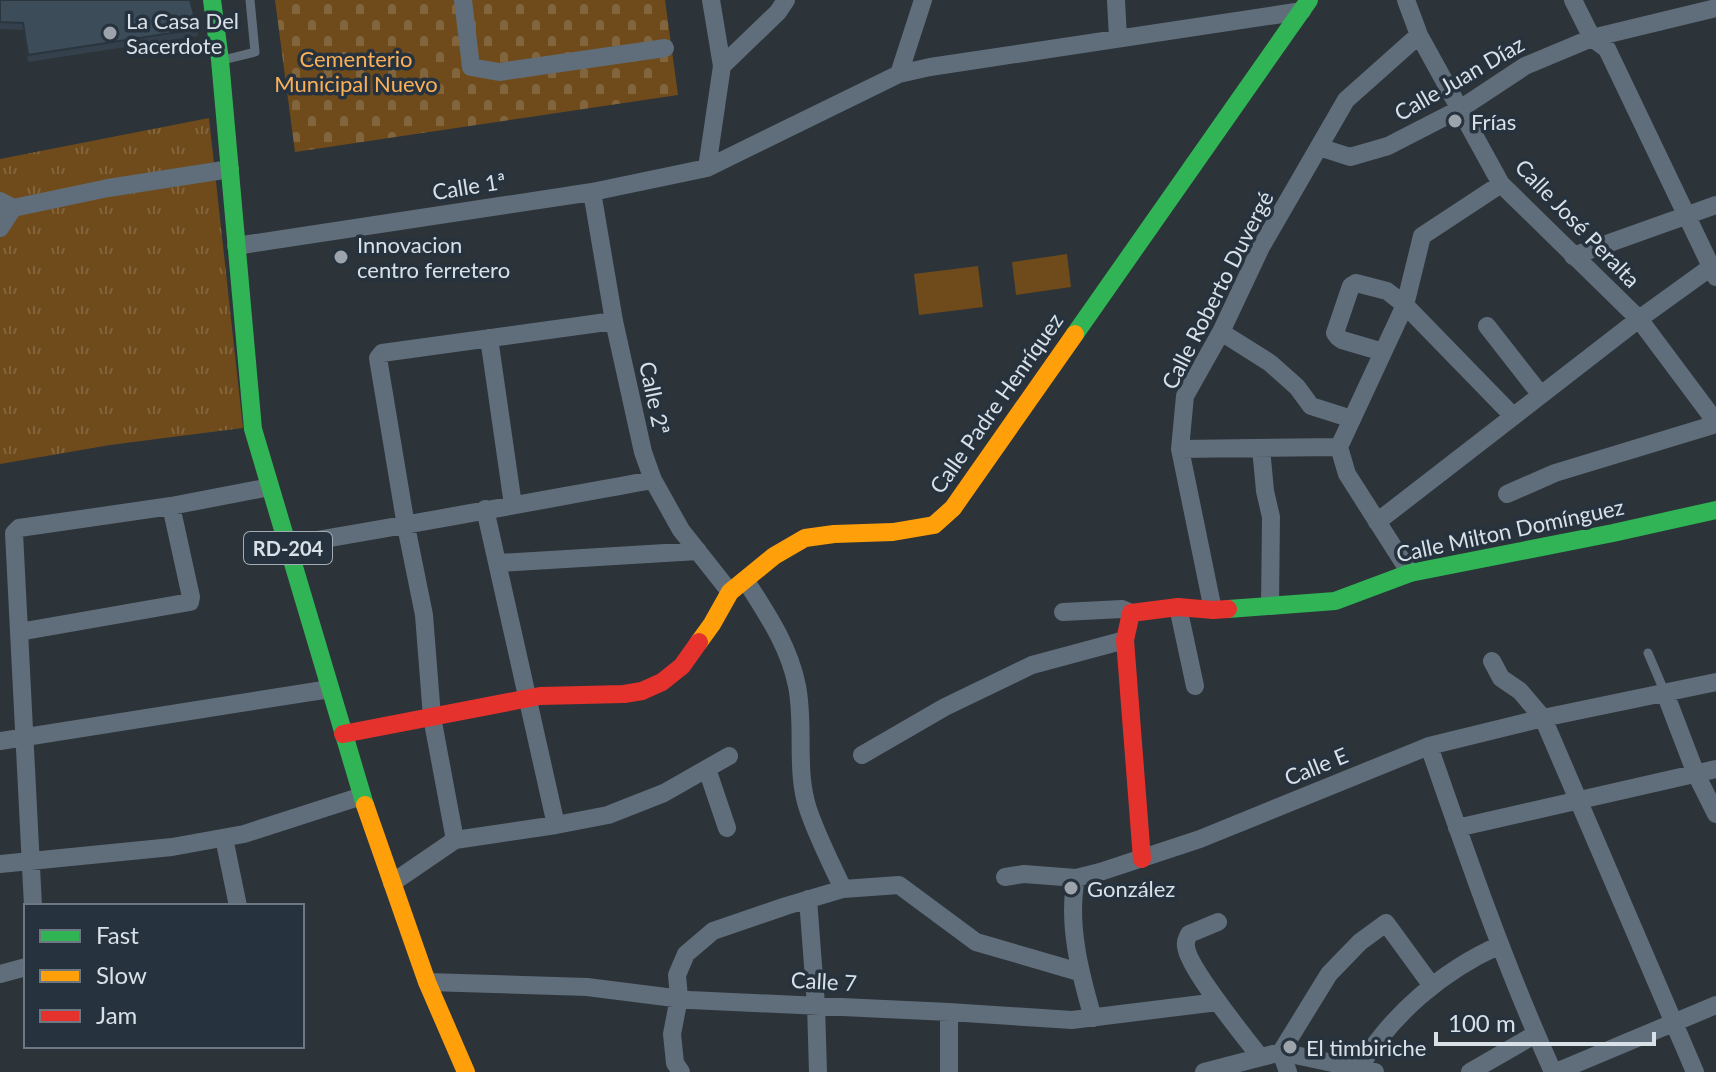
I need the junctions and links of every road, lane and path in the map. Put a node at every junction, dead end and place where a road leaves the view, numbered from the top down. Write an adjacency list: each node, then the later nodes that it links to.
1 (212, 0): 16 (street, RD-204)
2 (250, 0): 16 (lane)
3 (463, 0): 15 (street)
4 (711, 0): 17 (street)
5 (786, 0): 17 (street)
6 (923, 0): 18 (street)
7 (1116, 0): 13 (street)
8 (1406, 0): 12 (street, Calle José Peralta)
9 (1573, 0): 14 (street)
10 (1305, 5): 13 (street, Calle 1ª); 59 (street, Calle Padre Henríquez)
11 (1716, 8): 14 (street, Calle Juan Díaz)
12 (1419, 35): 19 (street, Calle José Peralta); 20 (street, Calle Roberto Duvergé)
13 (1118, 38): 18 (street, Calle 1ª)
14 (1592, 38): 19 (street, Calle Juan Díaz); 27 (street)
15 (665, 48)
16 (220, 60): 22 (street, RD-204)
17 (722, 66): 21 (street)
18 (899, 74): 21 (street, Calle 1ª)
19 (1460, 109): 20 (street, Calle Juan Díaz); 23 (street, Calle José Peralta)
20 (1319, 147): 36 (street, Calle Roberto Duvergé)
21 (707, 168): 24 (street, Calle 1ª)
22 (230, 169): 25 (street); 29 (street, RD-204)
23 (1501, 184): 30 (street, Calle José Peralta); 32 (street)
24 (592, 192): 29 (street, Calle 1ª); 34 (street, Calle 2ª)
25 (6, 205): 28 (street)
26 (1716, 205): 27 (street)
27 (1687, 216): 30 (street); 31 (street)
28 (0, 228)
29 (236, 246): 47 (street, RD-204)
30 (1573, 256): 33 (street, Calle José Peralta)
31 (1714, 272): 33 (street)
32 (1405, 305): 38 (street); 38 (street); 40 (street)
33 (1639, 319): 39 (street); 42 (street, Calle José Peralta)
34 (614, 321): 37 (street); 46 (street, Calle 2ª)
35 (1487, 326): 39 (street)
36 (1221, 332): 41 (street); 45 (street, Calle Roberto Duvergé)
37 (489, 338): 49 (street); 54 (street)
38 (1383, 352): 41 (street)
39 (1541, 395): 40 (street)
40 (1513, 416): 53 (street)
41 (1352, 419): 43 (street)
42 (1716, 423): 48 (street)
43 (1339, 447): 44 (street); 53 (street)
44 (1261, 448): 45 (street); 61 (street)
45 (1180, 449): 63 (street, Calle Roberto Duvergé)
46 (653, 480): 49 (street); 56 (street, Calle 2ª)
47 (270, 487): 50 (street); 55 (street, RD-204)
48 (1507, 494)
49 (513, 505): 51 (street)
50 (171, 506): 66 (street); 66 (street)
51 (485, 509): 54 (street); 57 (street)
52 (1716, 510): 58 (street, Calle Milton Domínguez)
53 (1377, 522): 58 (street)
54 (406, 526): 55 (street); 75 (street)
55 (287, 545): 72 (street, RD-204)
56 (698, 551): 57 (street); 60 (street, Calle 2ª)
57 (498, 563): 74 (street)
58 (1410, 573): 61 (street, Calle Milton Domínguez)
59 (746, 581): 60 (street, Calle Padre Henríquez); 100 (street)
60 (730, 592): 74 (street, Calle Padre Henríquez)
61 (1270, 606): 63 (street, Calle Milton Domínguez)
62 (1178, 607): 63 (street, Calle Milton Domínguez); 65 (street, Calle Milton Domínguez); 71 (street)
63 (1213, 610)
64 (1063, 612): 65 (street)
65 (1131, 613): 67 (street)
66 (19, 632): 78 (street)
67 (1125, 640): 81 (street); 94 (street)
68 (1648, 653): 73 (lane)
69 (1492, 661): 76 (street)
70 (1716, 682): 73 (street, Calle E)
71 (1195, 686)
72 (330, 689): 77 (street, RD-204); 78 (street)
73 (1665, 693): 76 (street, Calle E); 85 (street)
74 (528, 698): 75 (street, Calle Padre Henríquez); 89 (street)
75 (432, 717): 77 (street, Calle Padre Henríquez); 93 (street)
76 (1543, 718): 80 (street, Calle E); 87 (street)
77 (343, 734): 86 (street, RD-204)
78 (24, 737): 79 (street); 95 (street)
79 (0, 741)
80 (1429, 746): 91 (street); 94 (street, Calle E)
81 (862, 755)
82 (729, 756): 83 (street)
83 (707, 769): 89 (street); 90 (street)
84 (1716, 769): 85 (street)
85 (1696, 774): 87 (street); 88 (street)
86 (362, 796): 92 (street); 99 (street, RD-204)
87 (1577, 800): 91 (street); 117 (street)
88 (1716, 814)
89 (556, 825): 93 (street)
90 (727, 828)
91 (1457, 828): 105 (street)
92 (224, 838): 95 (street); 103 (street)
93 (455, 840): 99 (street)
94 (1142, 859): 98 (street, Calle E)
95 (31, 861): 96 (street); 102 (street)
96 (0, 864)
97 (1005, 877): 98 (street)
98 (1076, 878): 107 (street)
99 (392, 883): 109 (street, RD-204)
100 (843, 889): 101 (street); 107 (street)
101 (808, 899): 111 (street); 113 (street)
102 (33, 904)
103 (238, 904)
104 (1218, 922): 112 (street)
105 (1500, 945): 110 (street); 118 (street)
106 (24, 968): 108 (street)
107 (1079, 972): 116 (street)
108 (0, 974)
109 (427, 982): 111 (street, Calle 7); 122 (street, RD-204)
110 (1432, 986): 119 (street); 121 (street)
111 (679, 998): 113 (street, Calle 7); 123 (street)
112 (1218, 1002): 116 (street, Calle 7); 120 (street)
113 (816, 1005): 115 (street, Calle 7); 124 (street)
114 (1716, 1005): 117 (street)
115 (949, 1012): 116 (street, Calle 7); 125 (street)
116 (1093, 1018)
117 (1674, 1023): 129 (street); 130 (street)
118 (1536, 1034): 128 (street); 129 (street)
119 (1281, 1052): 120 (street); 121 (street); 127 (street)
120 (1260, 1057): 126 (street)
121 (1367, 1070)
122 (466, 1072)
123 (681, 1072)
124 (818, 1072)
125 (949, 1072)
126 (1204, 1072)
127 (1288, 1072)
128 (1470, 1072)
129 (1555, 1072)
130 (1695, 1072)

